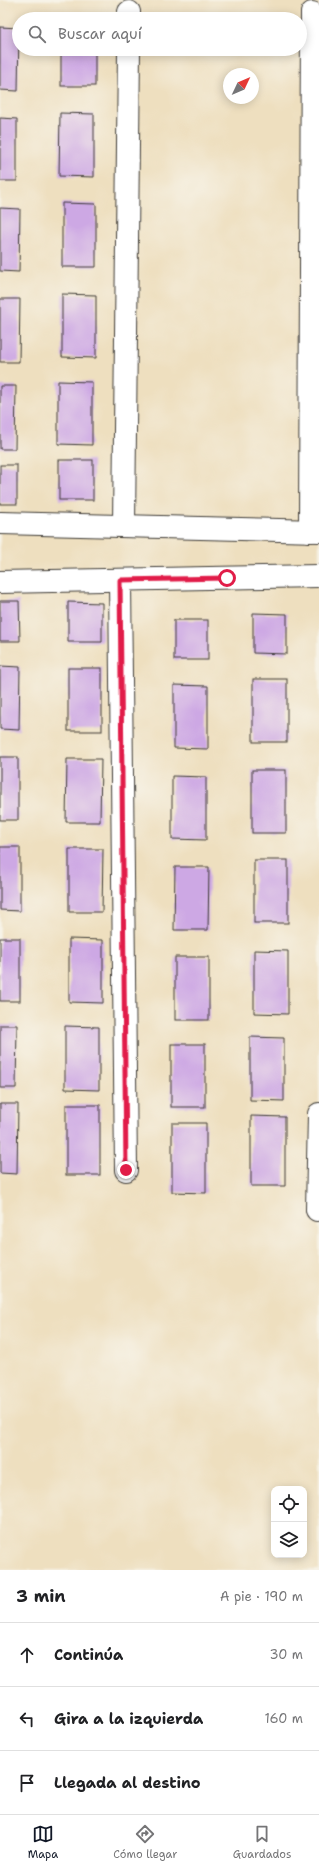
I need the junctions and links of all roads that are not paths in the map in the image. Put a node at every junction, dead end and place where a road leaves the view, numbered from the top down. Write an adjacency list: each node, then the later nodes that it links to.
1 (312, 13): 5 (street)
2 (129, 56): 4 (street)
3 (0, 523): 4 (street)
4 (124, 526): 5 (street)
5 (314, 531)
6 (319, 576): 7 (street)
7 (120, 580): 8 (street); 10 (street)
8 (0, 582)
9 (319, 1114): 11 (street)
10 (126, 1170)
11 (317, 1210)

